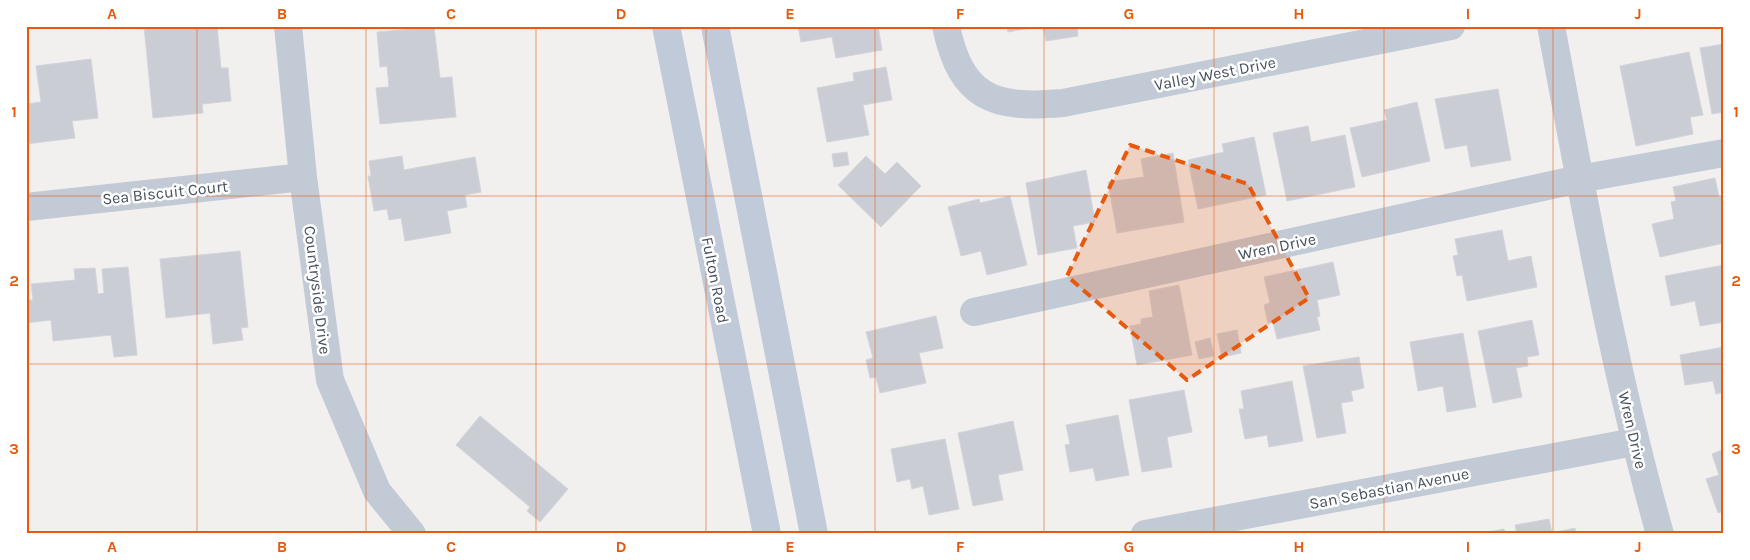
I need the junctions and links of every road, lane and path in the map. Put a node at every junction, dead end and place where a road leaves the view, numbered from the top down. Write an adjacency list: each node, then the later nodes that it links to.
1 (288, 26): 8 (street, Countryside Drive)
2 (666, 26): 14 (main road, Fulton Road)
3 (715, 26): 15 (main road)
4 (946, 26): 5 (street, Valley West Drive)
5 (1451, 26)
6 (1551, 26): 9 (street, Wren Drive)
7 (1724, 153): 9 (street, Wren Drive)
8 (303, 177): 10 (street, Sea Biscuit Court); 13 (street, Countryside Drive)
9 (1579, 179): 11 (street, Wren Drive); 12 (street, Wren Drive)
10 (26, 207)
11 (974, 312)
12 (1634, 442): 16 (street, San Sebastian Avenue); 17 (street, Wren Drive)
13 (412, 534)
14 (767, 534)
15 (814, 534)
16 (1145, 534)
17 (1660, 534)

